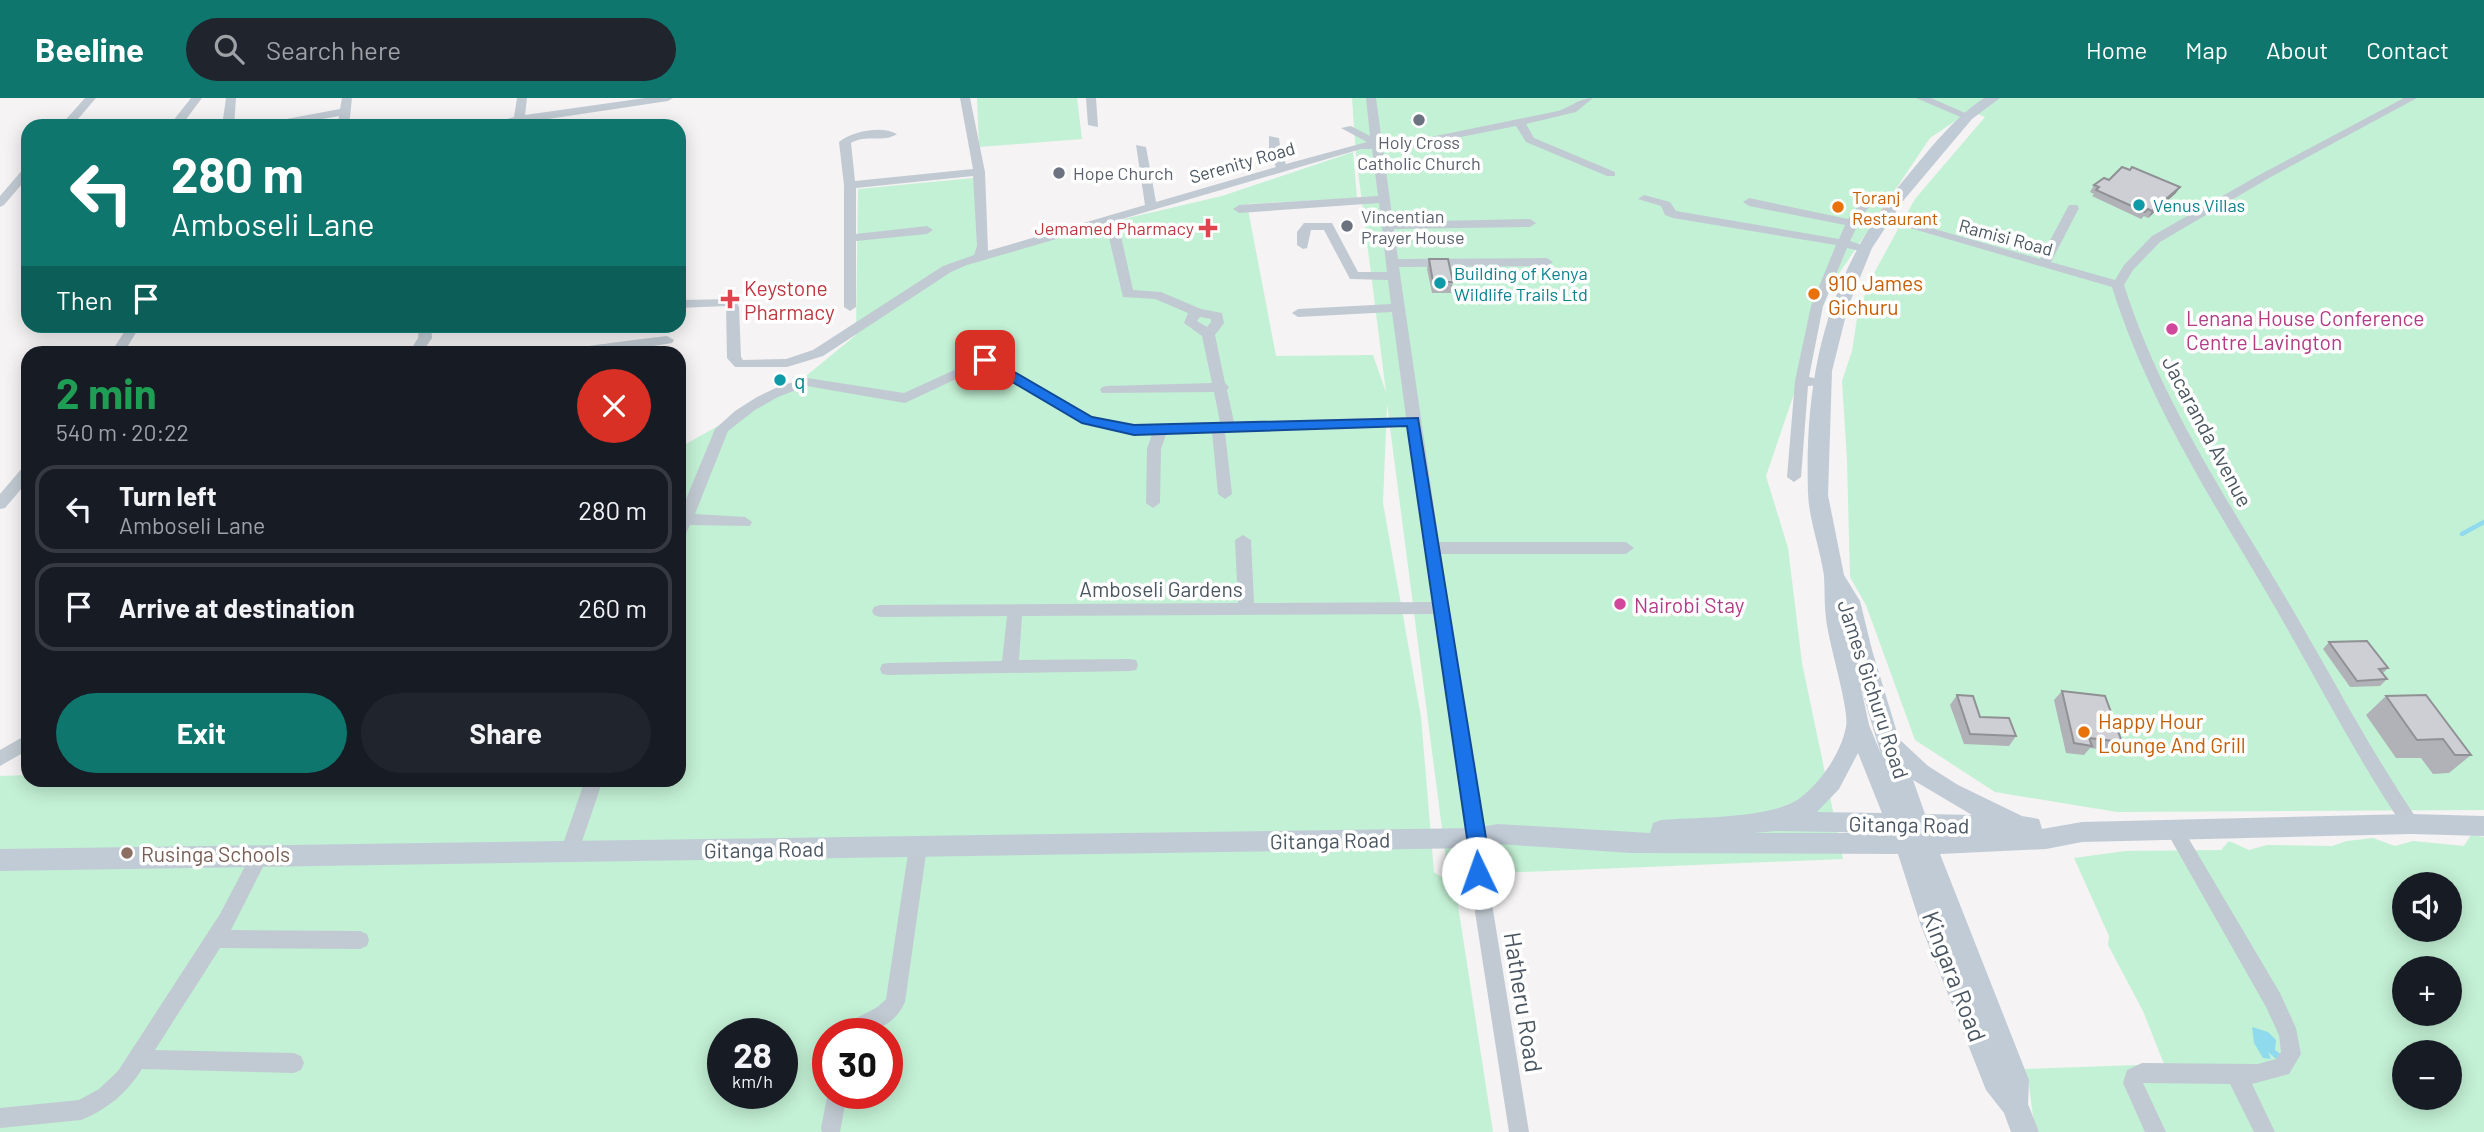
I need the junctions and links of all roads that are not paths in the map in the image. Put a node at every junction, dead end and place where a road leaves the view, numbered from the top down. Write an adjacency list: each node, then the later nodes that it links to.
1 (90, 98): 16 (street)
2 (197, 98): 17 (street)
3 (231, 98): 18 (street)
4 (347, 98): 14 (street)
5 (522, 98): 21 (street)
6 (668, 98): 21 (street)
7 (965, 98): 30 (street)
8 (1091, 98): 23 (street)
9 (1371, 98): 27 (street, Hatheru Road)
10 (1588, 98): 22 (street, Serenity Road)
11 (1922, 98): 15 (street)
12 (1993, 98): 15 (main road, James Gichuru Road)
13 (2412, 98): 56 (street)
14 (344, 112): 19 (street); 20 (street)
15 (1967, 116): 35 (main road, James Gichuru Road)
16 (72, 119)
17 (180, 119)
18 (230, 119)
19 (304, 119)
20 (344, 119)
21 (519, 119)
22 (1519, 122): 27 (street, Serenity Road); 31 (street)
23 (1094, 125)
24 (1346, 128): 27 (street)
25 (891, 134): 33 (street)
26 (1273, 138): 29 (street)
27 (1375, 143): 29 (street, Serenity Road); 36 (street, Hatheru Road)
28 (1140, 147): 39 (street)
29 (1283, 169): 39 (street, Serenity Road)
30 (979, 173): 33 (street); 52 (street)
31 (1611, 174)
32 (21, 178): 38 (street)
33 (850, 185): 48 (street)
34 (1644, 199): 49 (street)
35 (1896, 199): 42 (main road, James Gichuru Road); 45 (street)
36 (1383, 200): 41 (street); 46 (street, Hatheru Road)
37 (1749, 202): 45 (street)
38 (0, 203)
39 (1151, 207): 43 (street, Serenity Road)
40 (2073, 208): 54 (street)
41 (1239, 209)
42 (1885, 219): 51 (main road, James Gichuru Road); 54 (street, Ramisi Road)
43 (1095, 223): 52 (street, Serenity Road); 67 (street)
44 (1530, 223): 46 (street)
45 (1851, 223): 49 (street)
46 (1387, 226): 55 (street, Hatheru Road)
47 (927, 230): 48 (street)
48 (850, 238): 58 (street)
49 (1843, 243): 51 (street); 61 (street)
50 (1303, 245): 55 (street)
51 (1864, 248): 62 (main road, James Gichuru Road)
52 (980, 256): 57 (street, Serenity Road)
53 (1547, 262): 55 (street)
54 (2043, 265): 56 (street, Ramisi Road)
55 (1393, 269): 59 (street, Hatheru Road)
56 (2118, 285): 97 (street, Jacaranda Avenue)
57 (686, 304)
58 (850, 307)
59 (1398, 308): 60 (street); 69 (street, Hatheru Road)
60 (1298, 313)
61 (1813, 321): 62 (street); 65 (street)
62 (1834, 327): 66 (main road, James Gichuru Road)
63 (667, 340): 64 (street)
64 (627, 346)
65 (1802, 381): 66 (street); 72 (street)
66 (1822, 384): 83 (main road, James Gichuru Road)
67 (1222, 387): 68 (street); 70 (street)
68 (1107, 390)
69 (1413, 421): 70 (street); 81 (street, Hatheru Road)
70 (1223, 427): 71 (street); 74 (street)
71 (1161, 429): 75 (street); 77 (street)
72 (1794, 477)
73 (21, 479): 76 (street)
74 (1225, 494)
75 (1153, 503)
76 (0, 504)
77 (686, 516)
78 (746, 522): 79 (street)
79 (686, 528)
80 (1243, 540): 85 (street)
81 (1433, 548): 82 (street); 84 (street, Hatheru Road)
82 (1626, 548)
83 (1834, 577): 91 (main road, James Gichuru Road); 92 (main road, James Gichuru Road)
84 (1442, 608): 85 (street, Amboseli Gardens); 104 (street, Hatheru Road)
85 (1246, 609): 86 (street, Amboseli Gardens)
86 (1016, 610): 87 (street, Amboseli Gardens); 89 (street)
87 (880, 611)
88 (1130, 665): 89 (street)
89 (1010, 667): 90 (street)
90 (888, 669)
91 (1858, 725): 96 (main road); 102 (main road, James Gichuru Road)
92 (1886, 734): 99 (main road); 102 (main road, James Gichuru Road)
93 (21, 746): 94 (street)
94 (0, 759)
95 (592, 787): 106 (street)
96 (1776, 821): 102 (main road, Gitanga Road); 103 (main road, Gitanga Road)
97 (2411, 824): 98 (main road, Gitanga Road); 100 (main road, Gitanga Road)
98 (2484, 825)
99 (2021, 826): 101 (main road, Gitanga Road); 102 (main road, Gitanga Road)
100 (2174, 830): 101 (main road, Gitanga Road); 114 (street)
101 (2082, 832): 102 (main road, Gitanga Road)
102 (1911, 833): 103 (main road, Gitanga Road); 119 (main road, Kingara Road)
103 (1527, 835): 104 (main road, Gitanga Road)
104 (1476, 838): 105 (main road, Gitanga Road); 118 (street, Hatheru Road)
105 (918, 847): 106 (main road, Gitanga Road); 111 (street)
106 (570, 850): 107 (main road, Gitanga Road)
107 (259, 857): 108 (main road, Gitanga Road); 109 (street)
108 (0, 859)
109 (215, 939): 110 (street); 112 (street)
110 (360, 940)
111 (884, 1018)
112 (137, 1059): 113 (street); 116 (street)
113 (294, 1063)
114 (2236, 1074): 120 (street); 121 (street)
115 (834, 1109): 117 (street)
116 (0, 1118)
117 (831, 1128)
118 (1520, 1132)
119 (2025, 1132)
120 (2156, 1132)
121 (2265, 1132)

